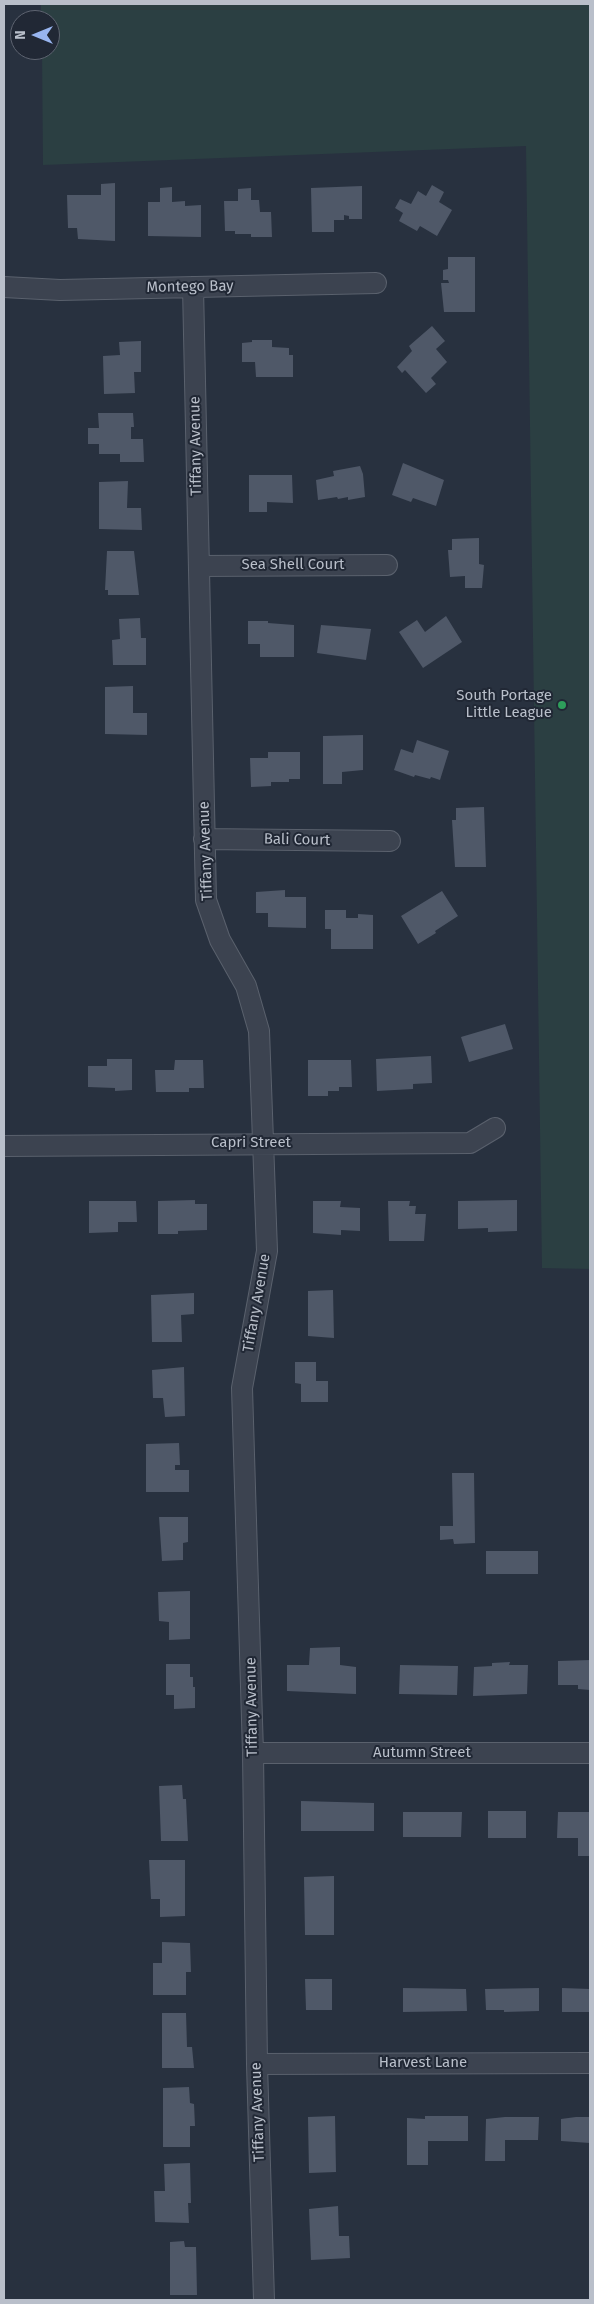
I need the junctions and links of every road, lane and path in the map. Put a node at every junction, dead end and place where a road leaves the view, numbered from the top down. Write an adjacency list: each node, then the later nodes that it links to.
1 (376, 283): 3 (street, Montego Bay)
2 (4, 287): 3 (street, Montego Bay)
3 (193, 287): 5 (street, Tiffany Avenue)
4 (387, 565): 5 (street, Sea Shell Court)
5 (199, 566): 6 (street, Tiffany Avenue)
6 (204, 839): 7 (street, Bali Court); 9 (street, Tiffany Avenue)
7 (390, 841)
8 (495, 1128): 9 (street, Capri Street)
9 (262, 1143): 10 (street, Capri Street); 11 (street, Tiffany Avenue)
10 (4, 1146)
11 (254, 1753): 12 (street, Autumn Street); 14 (street, Tiffany Avenue)
12 (590, 1753)
13 (590, 2063): 14 (street, Harvest Lane)
14 (257, 2064): 15 (street, Tiffany Avenue)
15 (264, 2300)

